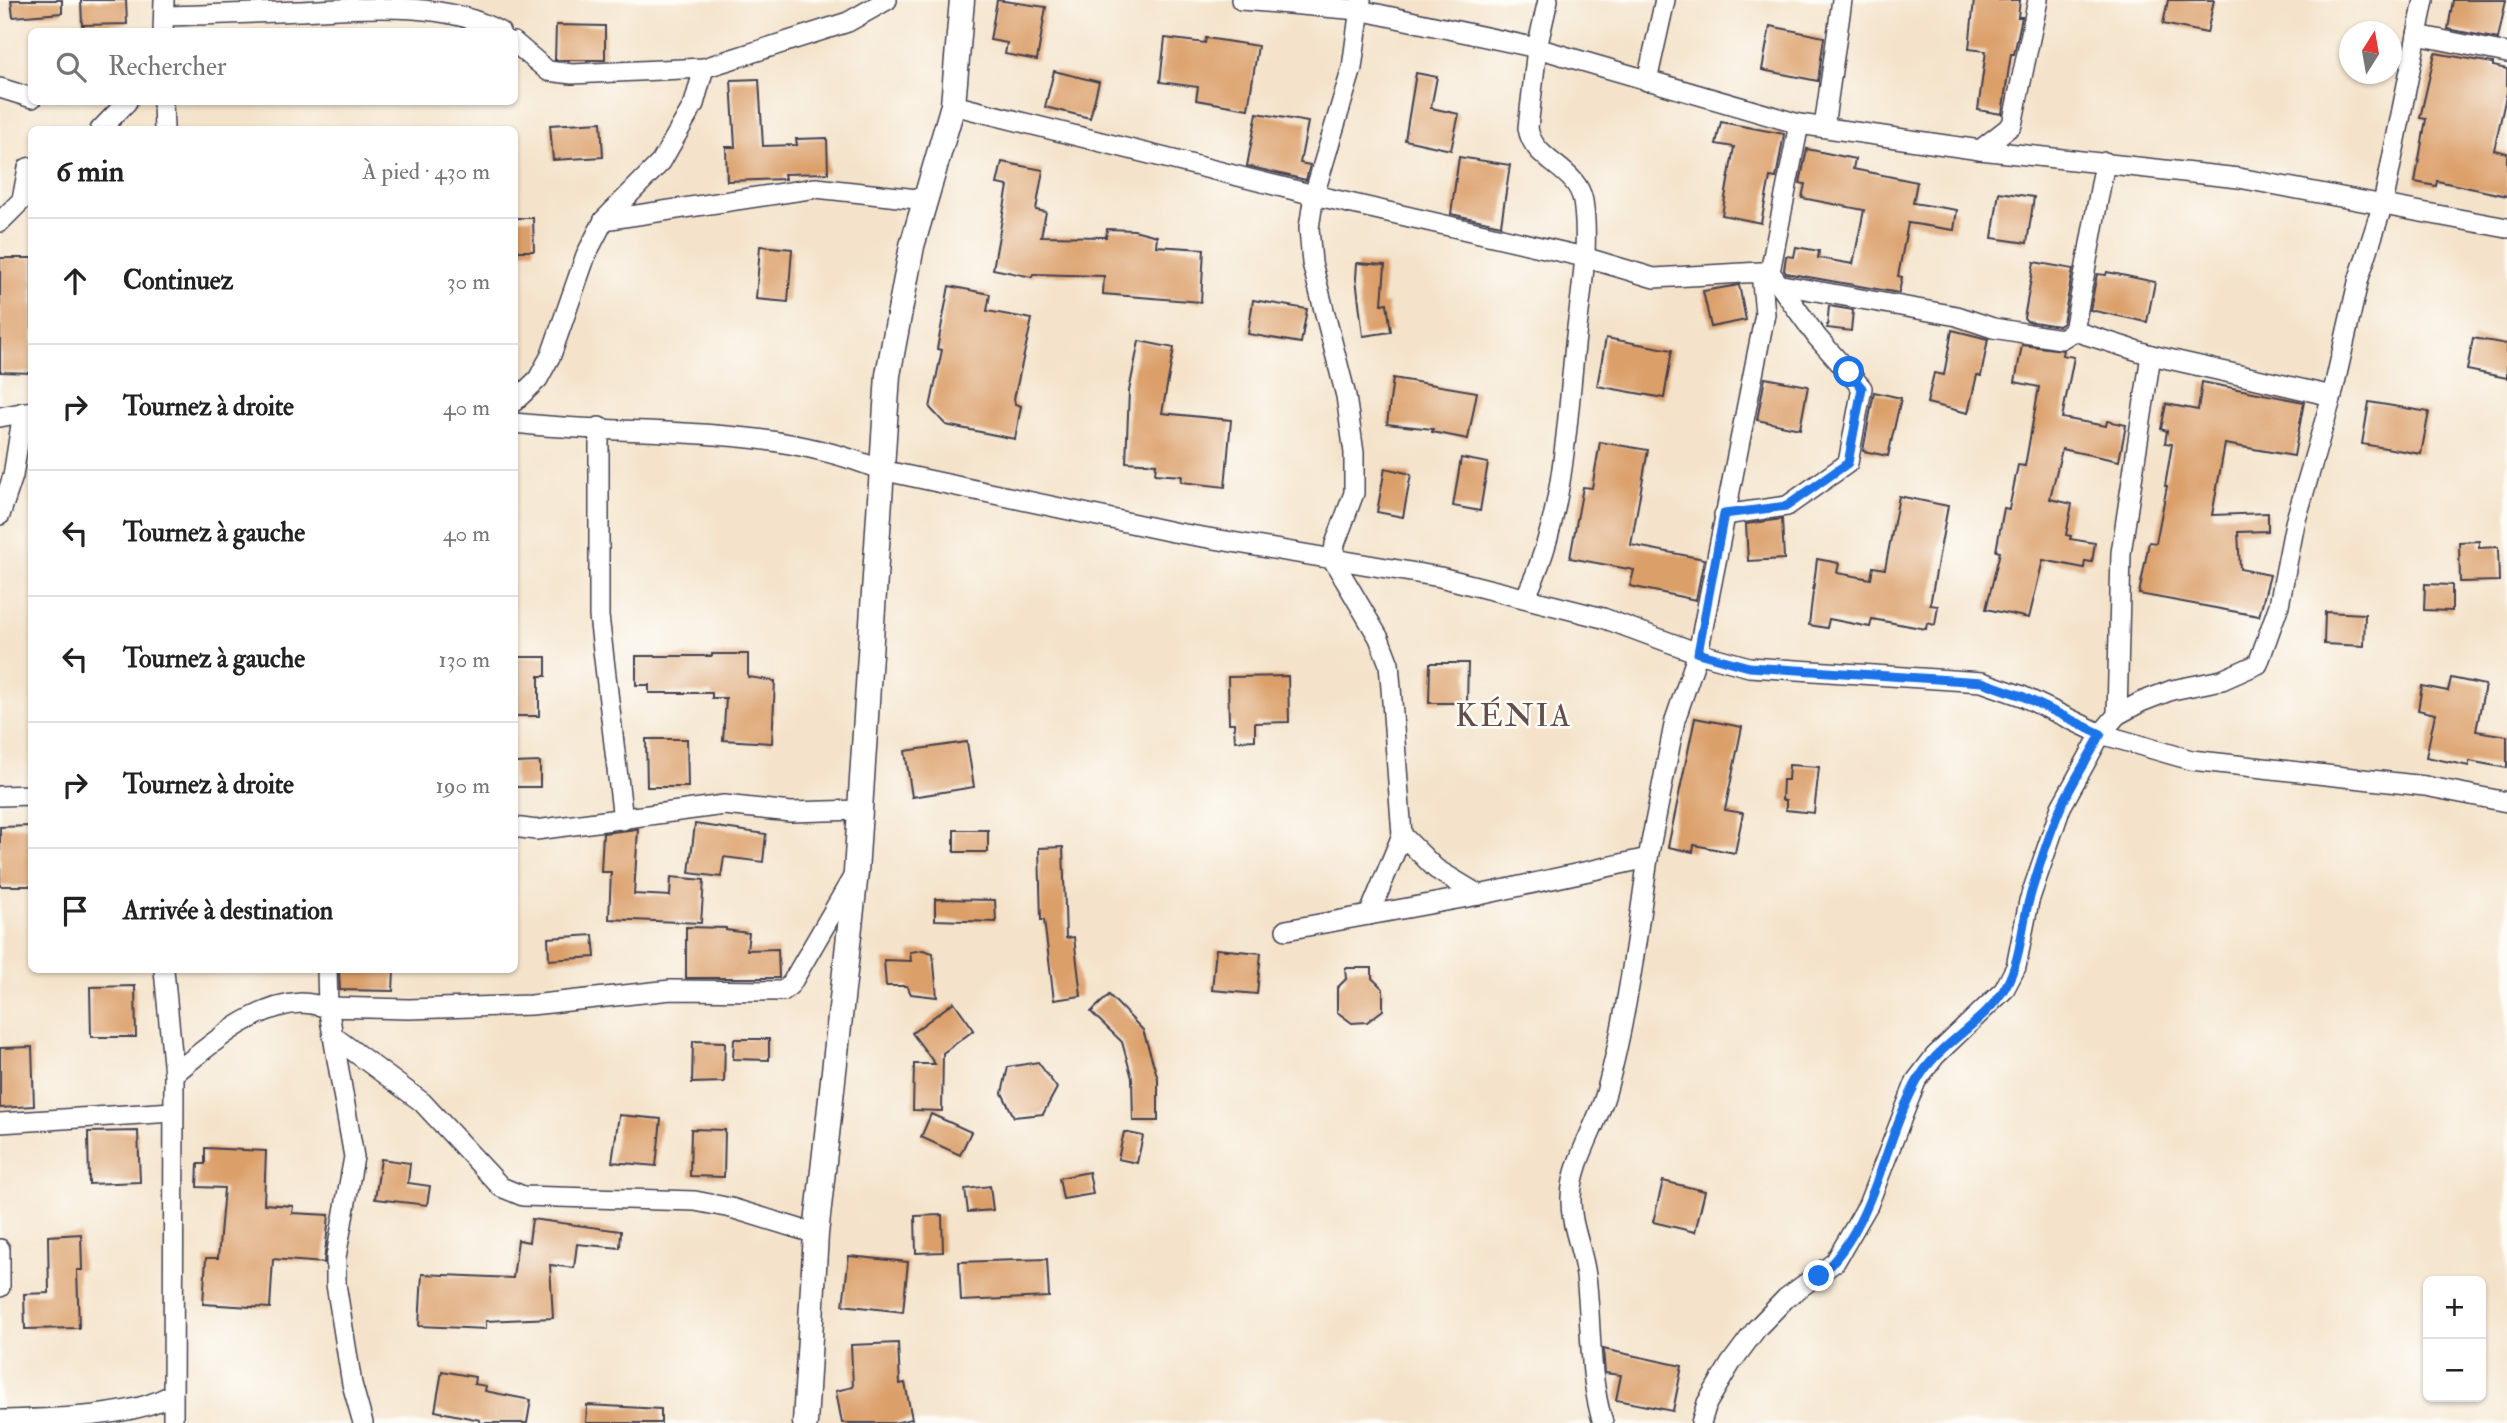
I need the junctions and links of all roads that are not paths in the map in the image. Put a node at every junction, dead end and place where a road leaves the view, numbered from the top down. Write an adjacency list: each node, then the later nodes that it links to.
1 (887, 0): 16 (street)
2 (962, 0): 22 (street)
3 (1241, 0): 9 (street)
4 (1548, 0): 14 (street)
5 (1665, 0): 17 (street)
6 (1842, 0): 26 (street)
7 (2038, 0): 27 (street)
8 (2424, 0): 12 (street)
9 (1360, 5): 14 (street); 30 (street)
10 (164, 16): 11 (street)
11 (494, 28)
12 (2417, 35): 15 (street); 32 (street)
13 (518, 46): 16 (street)
14 (1537, 48): 17 (street); 36 (street)
15 (2507, 53)
16 (704, 68): 33 (street)
17 (1647, 81): 23 (street)
18 (0, 88): 19 (street)
19 (28, 97)
20 (122, 105): 24 (street)
21 (163, 105): 25 (street)
22 (953, 105): 30 (street); 31 (street)
23 (1799, 124): 26 (street); 37 (street)
24 (104, 126)
25 (164, 126)
26 (1824, 127): 27 (street)
27 (1980, 150): 28 (street)
28 (2105, 162): 32 (street); 38 (street)
29 (28, 168): 34 (street)
30 (1314, 195): 36 (street); 49 (street)
31 (926, 200): 33 (street); 46 (street)
32 (2383, 204): 35 (street); 40 (street)
33 (604, 220): 41 (street)
34 (0, 222)
35 (2507, 228)
36 (1584, 257): 47 (street); 50 (street)
37 (1782, 285): 38 (street); 47 (street)
38 (2074, 331): 39 (street)
39 (2151, 355): 40 (street); 52 (street)
40 (2332, 396): 52 (street)
41 (518, 398)
42 (27, 412): 43 (street); 48 (street)
43 (0, 416)
44 (518, 423): 45 (street)
45 (599, 427): 46 (street); 58 (street)
46 (881, 470): 49 (street); 57 (street)
47 (1724, 514): 51 (street)
48 (0, 516)
49 (1333, 560): 50 (street); 60 (street)
50 (1525, 598): 51 (street)
51 (1698, 653): 53 (street); 61 (street)
52 (2117, 715): 53 (street)
53 (2101, 734): 56 (street); 83 (street)
54 (28, 795): 55 (street)
55 (0, 796)
56 (2507, 802)
57 (860, 810): 58 (street); 62 (street)
58 (623, 820): 59 (street)
59 (518, 828)
60 (1402, 835): 63 (street); 64 (street)
61 (1648, 858): 63 (street); 82 (street)
62 (856, 872): 68 (street); 73 (street)
63 (1479, 895): 64 (street)
64 (1369, 915): 65 (street)
65 (1286, 930)
66 (164, 973): 70 (street)
67 (327, 973): 68 (street)
68 (328, 1007): 69 (street); 70 (street)
69 (333, 1036): 73 (street); 80 (street)
70 (174, 1074): 71 (street)
71 (173, 1112): 72 (street); 76 (street)
72 (0, 1123)
73 (816, 1234): 81 (street)
74 (0, 1249): 75 (street)
75 (0, 1287)
76 (172, 1394): 78 (street); 79 (street)
77 (0, 1413): 78 (street)
78 (1, 1421)
79 (173, 1423)
80 (363, 1423)
81 (805, 1423)
82 (1603, 1423)
83 (1701, 1423)

